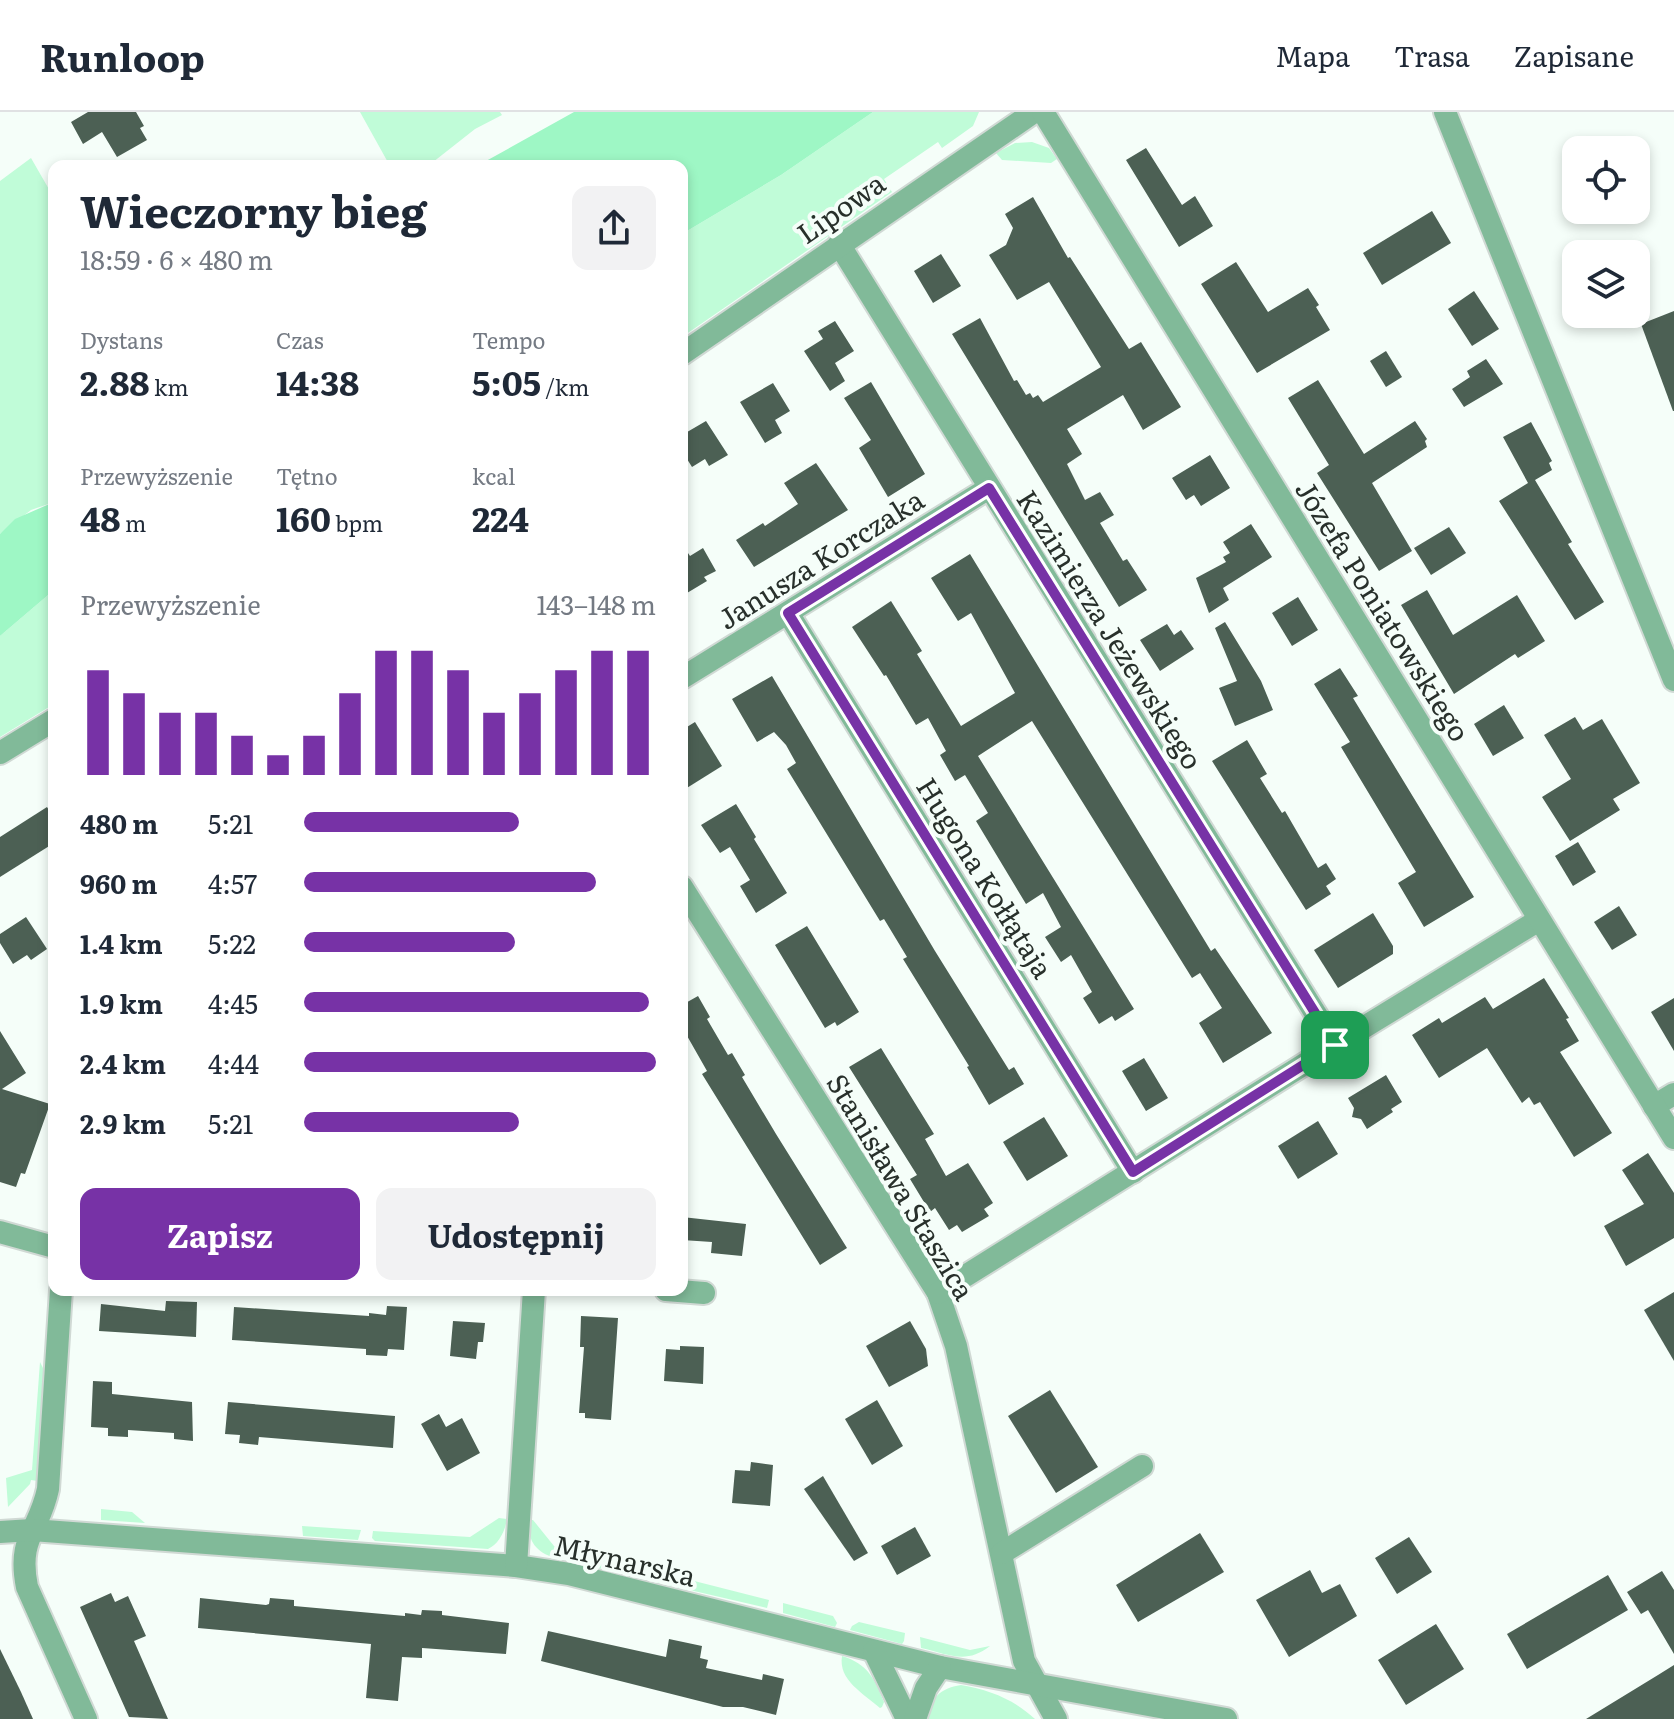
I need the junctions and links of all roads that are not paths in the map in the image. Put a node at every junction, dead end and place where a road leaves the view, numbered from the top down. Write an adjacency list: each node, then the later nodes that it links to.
1 (1034, 112): 4 (street, Lipowa)
2 (1043, 112): 13 (street, Józefa Poniatowskiego)
3 (1445, 112): 9 (street)
4 (839, 244): 5 (street, Lipowa); 6 (street, Kazimierza Jeżewskiego)
5 (688, 350)
6 (989, 488): 7 (street, Janusza Korczaka); 14 (street, Kazimierza Jeżewskiego)
7 (788, 613): 8 (street, Janusza Korczaka); 18 (street, Hugona Kołłątaja)
8 (688, 674)
9 (1674, 680)
10 (48, 724): 11 (street)
11 (0, 753)
12 (688, 897): 23 (street, Stanisława Staszica)
13 (1539, 920): 14 (street); 16 (street, Józefa Poniatowskiego)
14 (1335, 1045): 18 (street)
15 (1674, 1094): 16 (street)
16 (1654, 1106): 17 (street, Józefa Poniatowskiego)
17 (1674, 1138)
18 (1133, 1172): 23 (street)
19 (0, 1232): 20 (street)
20 (48, 1245)
21 (688, 1292): 22 (street)
22 (704, 1293)
23 (938, 1293): 29 (street, Stanisława Staszica)
24 (61, 1296): 27 (street)
25 (534, 1296): 30 (street)
26 (1142, 1466): 29 (street)
27 (32, 1530): 28 (street, Młynarska); 30 (street, Młynarska); 34 (street)
28 (0, 1532)
29 (1002, 1553): 33 (street, Stanisława Staszica)
30 (516, 1566): 31 (street, Młynarska)
31 (874, 1651): 32 (street, Młynarska); 35 (street)
32 (940, 1667): 33 (street, Młynarska); 36 (street)
33 (1035, 1684): 37 (street, Stanisława Staszica); 38 (street, Młynarska)
34 (86, 1719)
35 (907, 1719)
36 (915, 1719)
37 (1056, 1719)
38 (1226, 1719)

